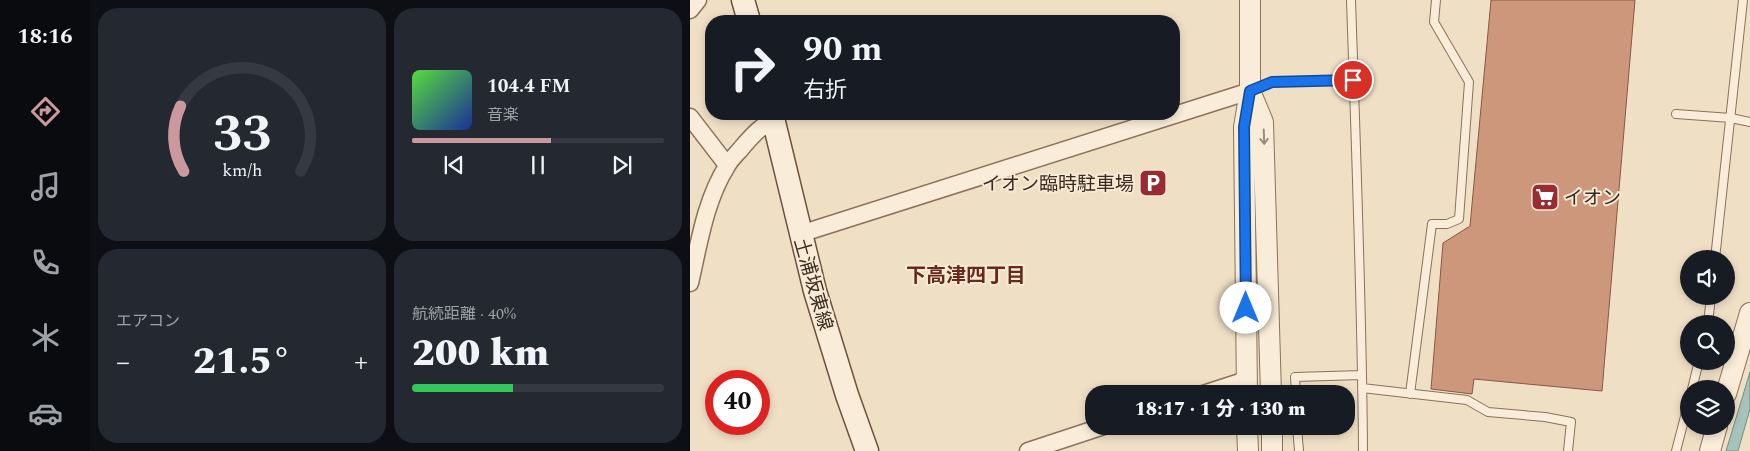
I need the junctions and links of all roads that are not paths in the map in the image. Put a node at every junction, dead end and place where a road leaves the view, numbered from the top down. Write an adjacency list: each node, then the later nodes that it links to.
1 (698, 0): 7 (street)
2 (743, 0): 8 (main road)
3 (1250, 0): 10 (street)
4 (1351, 0): 9 (lane)
5 (1436, 0): 30 (lane)
6 (1743, 0): 14 (lane)
7 (690, 10)
8 (747, 15)
9 (1353, 80): 10 (lane); 24 (lane)
10 (1250, 91): 11 (street); 26 (street); 27 (street, one-way to 27)
11 (1180, 113)
12 (1676, 114): 14 (lane)
13 (690, 117): 19 (street)
14 (1731, 118): 18 (lane); 21 (lane)
15 (769, 120): 19 (street)
16 (773, 120): 20 (main road, 土浦坂東線)
17 (1159, 120): 20 (street)
18 (1750, 122)
19 (727, 165): 22 (street)
20 (800, 234): 37 (main road, 土浦坂東線)
21 (1716, 250)
22 (690, 283)
23 (1750, 313): 25 (street)
24 (1362, 375): 28 (lane); 29 (lane)
25 (1730, 380)
26 (1247, 385)
27 (1271, 385)
28 (1295, 385)
29 (1362, 388): 30 (lane); 42 (lane)
30 (1410, 394): 43 (lane)
31 (1085, 432): 38 (street)
32 (1247, 435): 39 (street)
33 (1272, 435): 40 (street)
34 (1298, 435): 41 (lane)
35 (1680, 435): 44 (lane)
36 (1714, 435): 45 (street)
37 (867, 451)
38 (1028, 451)
39 (1248, 451)
40 (1272, 451)
41 (1299, 451)
42 (1363, 451)
43 (1568, 451)
44 (1676, 451)
45 (1710, 451)

